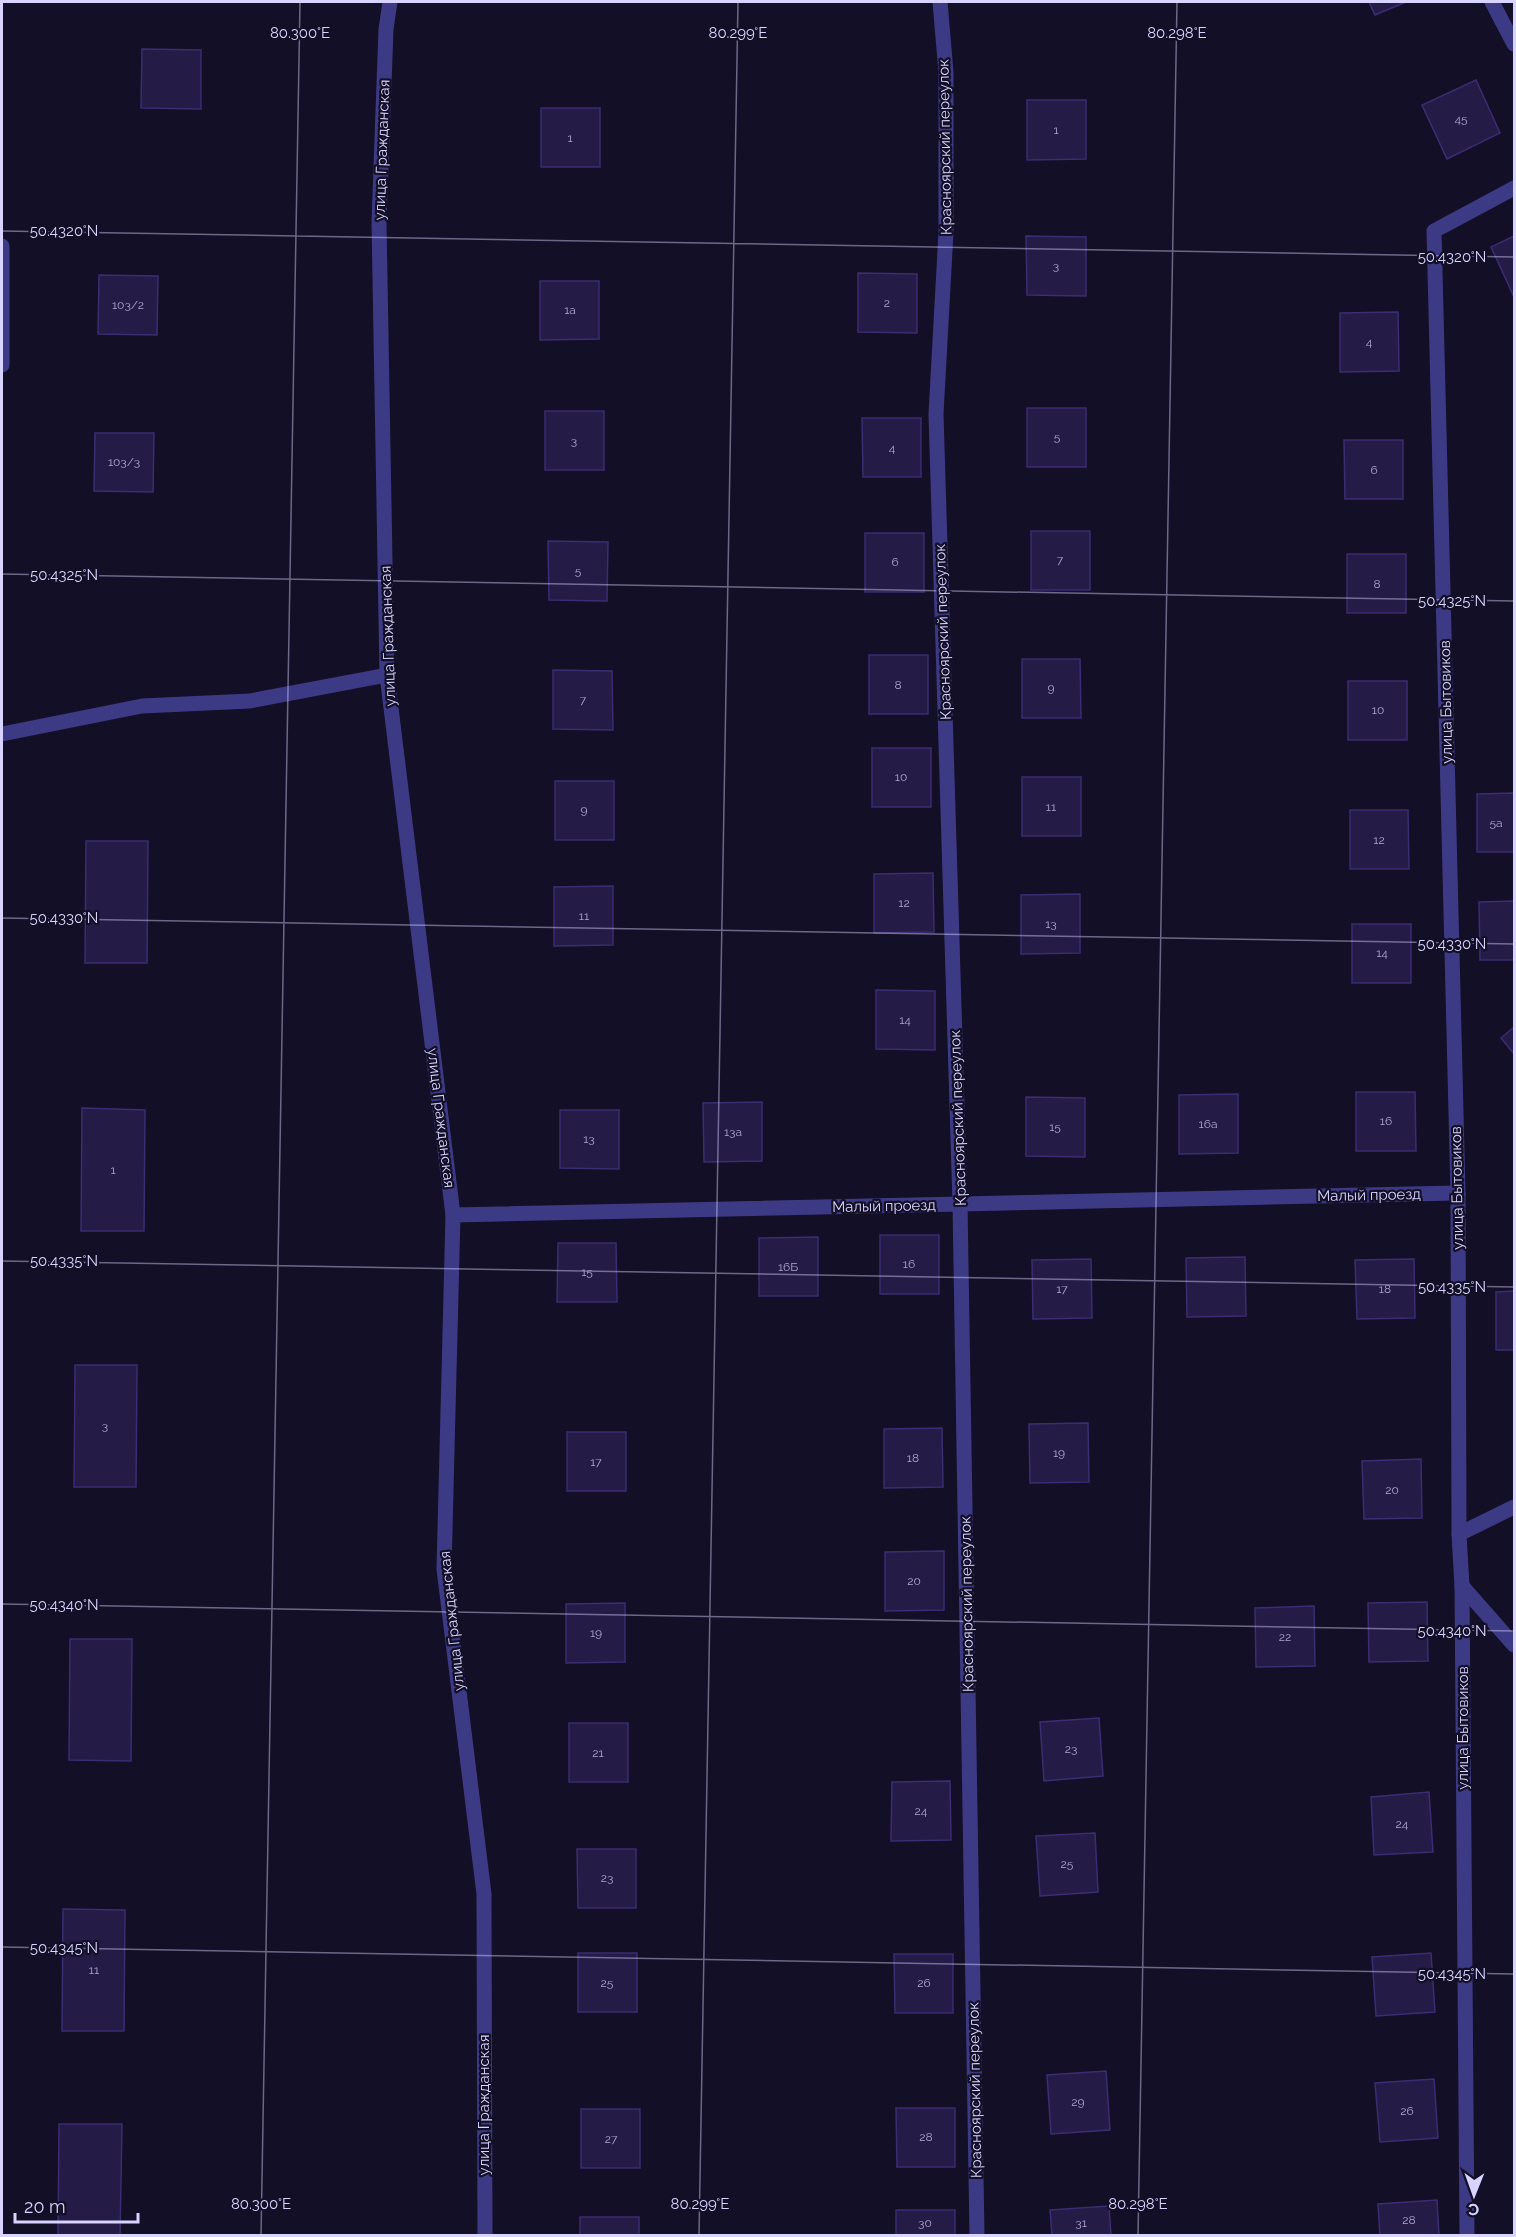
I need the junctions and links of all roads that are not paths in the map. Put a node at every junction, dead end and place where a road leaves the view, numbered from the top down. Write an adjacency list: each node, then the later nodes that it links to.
1 (390, 2): 8 (street, улица Гражданская)
2 (940, 2): 11 (street, Красноярский переулок)
3 (1492, 2): 4 (street)
4 (1515, 44)
5 (1515, 188): 10 (street, улица Бытовиков)
6 (2, 246): 7 (street)
7 (2, 365)
8 (387, 675): 9 (street); 12 (street, улица Гражданская)
9 (2, 734)
10 (1458, 1193): 11 (street, Малый проезд); 14 (street, улица Бытовиков)
11 (960, 1204): 12 (street, Малый проезд); 18 (street, Красноярский переулок)
12 (453, 1215): 17 (street, улица Гражданская)
13 (1515, 1507): 14 (street)
14 (1459, 1534): 15 (street, улица Бытовиков)
15 (1462, 1586): 16 (street); 19 (street, улица Бытовиков)
16 (1515, 1645)
17 (485, 2235)
18 (977, 2235)
19 (1467, 2235)

